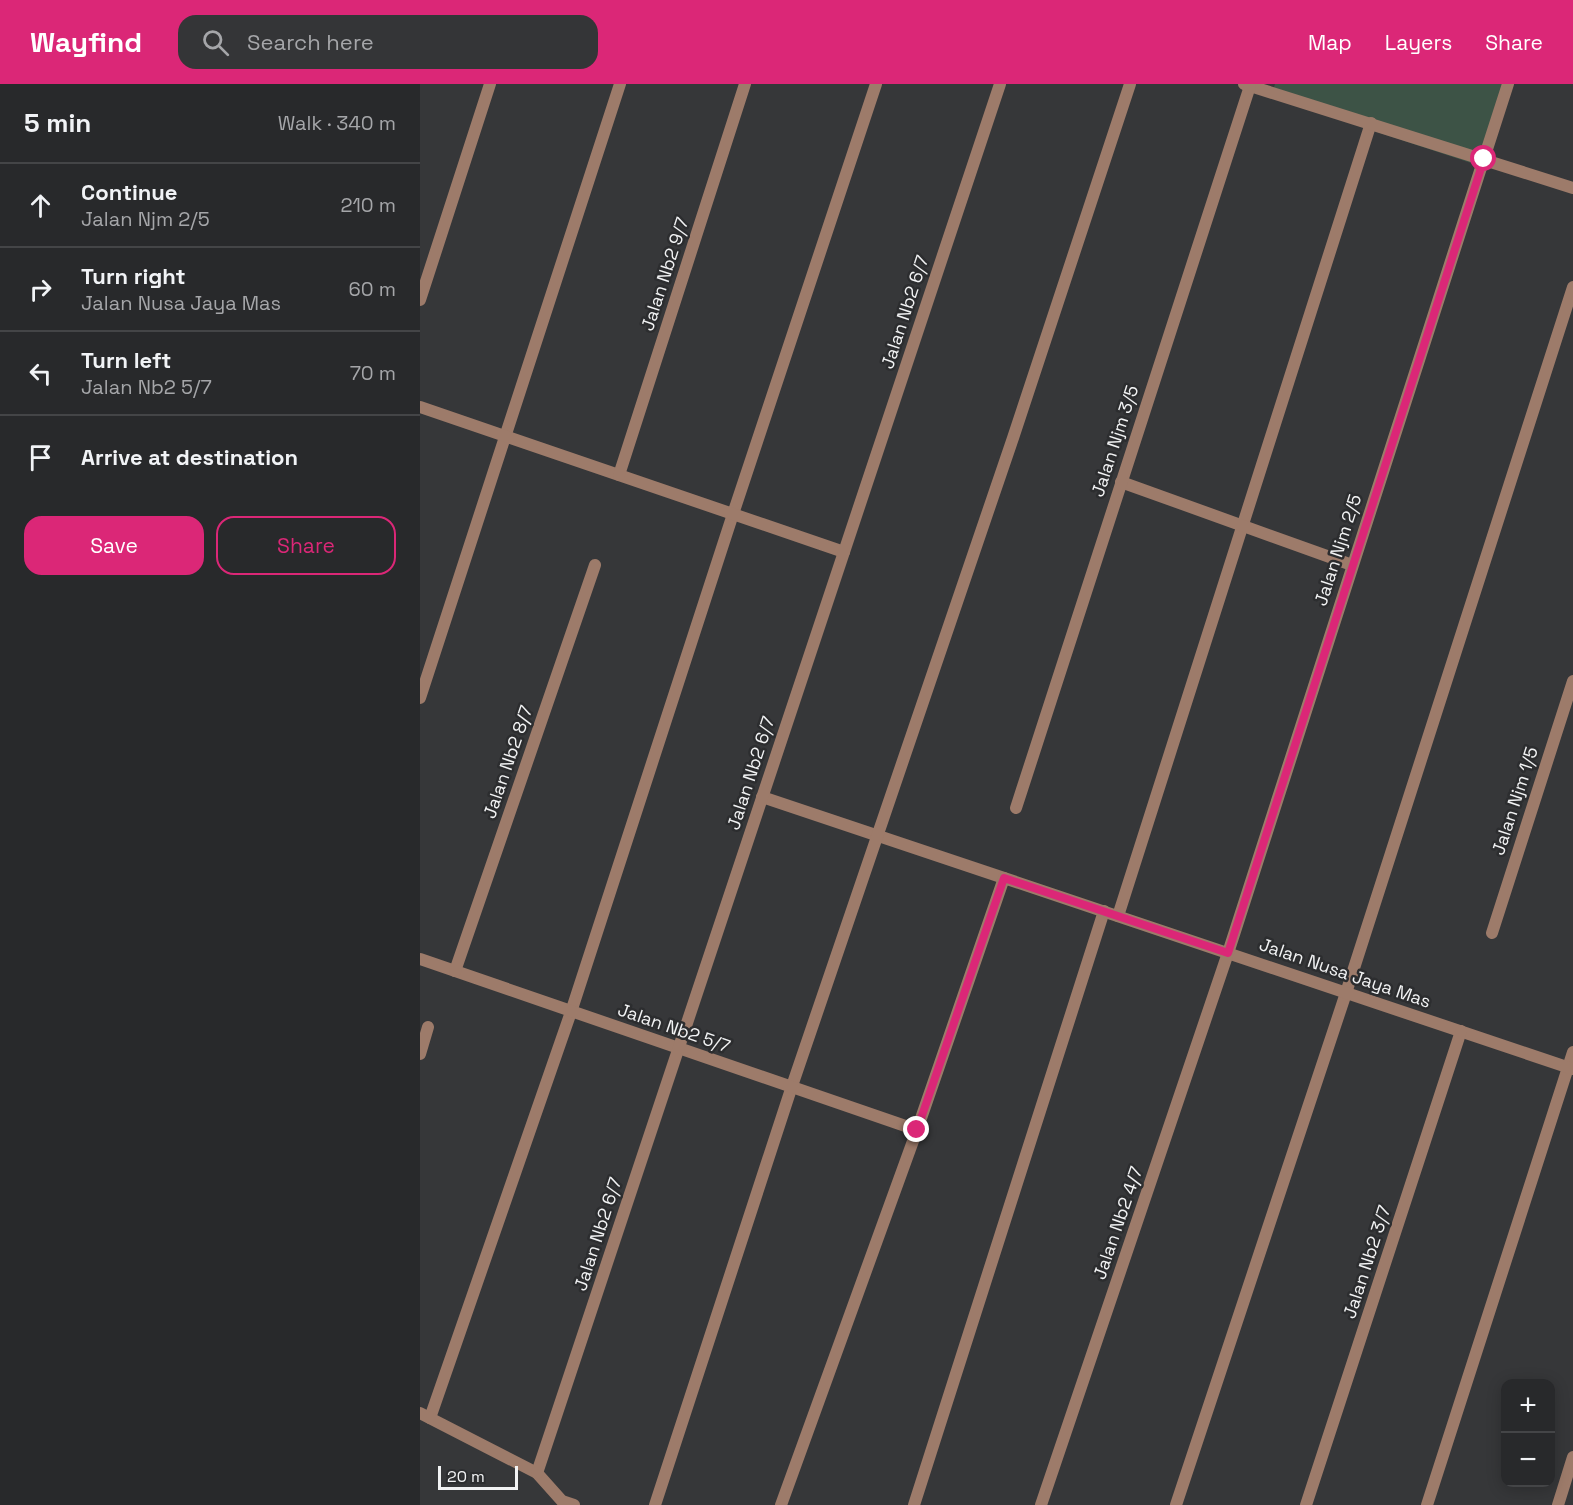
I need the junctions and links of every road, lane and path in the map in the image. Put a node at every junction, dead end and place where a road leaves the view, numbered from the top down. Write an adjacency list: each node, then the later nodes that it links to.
1 (490, 84): 13 (street)
2 (620, 84): 15 (street)
3 (745, 84): 16 (street, Jalan Nb2 9/7)
4 (876, 84): 18 (street)
5 (1000, 84): 20 (street, Jalan Nb2 6/7)
6 (1130, 84): 27 (street)
7 (1508, 84): 10 (street, Jalan Njm 2/5)
8 (1247, 85): 9 (street); 17 (street, Jalan Njm 3/5)
9 (1371, 123): 10 (street); 19 (street)
10 (1484, 159): 11 (street); 21 (street, Jalan Njm 2/5)
11 (1573, 188)
12 (1573, 287): 35 (street)
13 (420, 300)
14 (420, 407): 15 (street)
15 (506, 436): 16 (street); 24 (street)
16 (619, 475): 18 (street)
17 (1121, 482): 19 (street); 26 (street, Jalan Njm 3/5)
18 (733, 514): 20 (street); 36 (street)
19 (1242, 525): 21 (street); 30 (street)
20 (844, 552): 25 (street, Jalan Nb2 6/7)
21 (1352, 564): 32 (street, Jalan Njm 2/5)
22 (596, 565): 34 (street, Jalan Nb2 8/7)
23 (1573, 681): 31 (street, Jalan Njm 1/5)
24 (420, 698)
25 (762, 797): 27 (street, Jalan Nusa Jaya Mas); 39 (street, Jalan Nb2 6/7)
26 (1016, 808)
27 (876, 836): 28 (street, Jalan Nusa Jaya Mas); 43 (street)
28 (1004, 878): 29 (street, Jalan Nusa Jaya Mas); 44 (street)
29 (1104, 911): 30 (street, Jalan Nusa Jaya Mas); 51 (street)
30 (1118, 916): 32 (street, Jalan Nusa Jaya Mas)
31 (1492, 933)
32 (1228, 953): 35 (street, Jalan Nusa Jaya Mas); 52 (street, Jalan Nb2 4/7)
33 (420, 959): 34 (street, Jalan Nb2 5/7)
34 (455, 972): 36 (street, Jalan Nb2 5/7)
35 (1346, 993): 38 (street, Jalan Nusa Jaya Mas); 53 (street)
36 (571, 1012): 39 (street, Jalan Nb2 5/7); 45 (street)
37 (428, 1027): 41 (street)
38 (1461, 1031): 42 (street, Jalan Nusa Jaya Mas); 54 (street, Jalan Nb2 3/7)
39 (679, 1048): 43 (street, Jalan Nb2 5/7); 47 (street, Jalan Nb2 6/7)
40 (1573, 1052): 42 (street)
41 (420, 1054)
42 (1570, 1068): 55 (street)
43 (792, 1086): 44 (street, Jalan Nb2 5/7); 49 (street)
44 (917, 1130): 50 (street)
45 (425, 1415): 47 (street)
46 (1573, 1457): 56 (street)
47 (537, 1473): 48 (street)
48 (574, 1505)
49 (655, 1505)
50 (781, 1505)
51 (914, 1505)
52 (1041, 1505)
53 (1176, 1505)
54 (1306, 1505)
55 (1427, 1505)
56 (1558, 1505)

